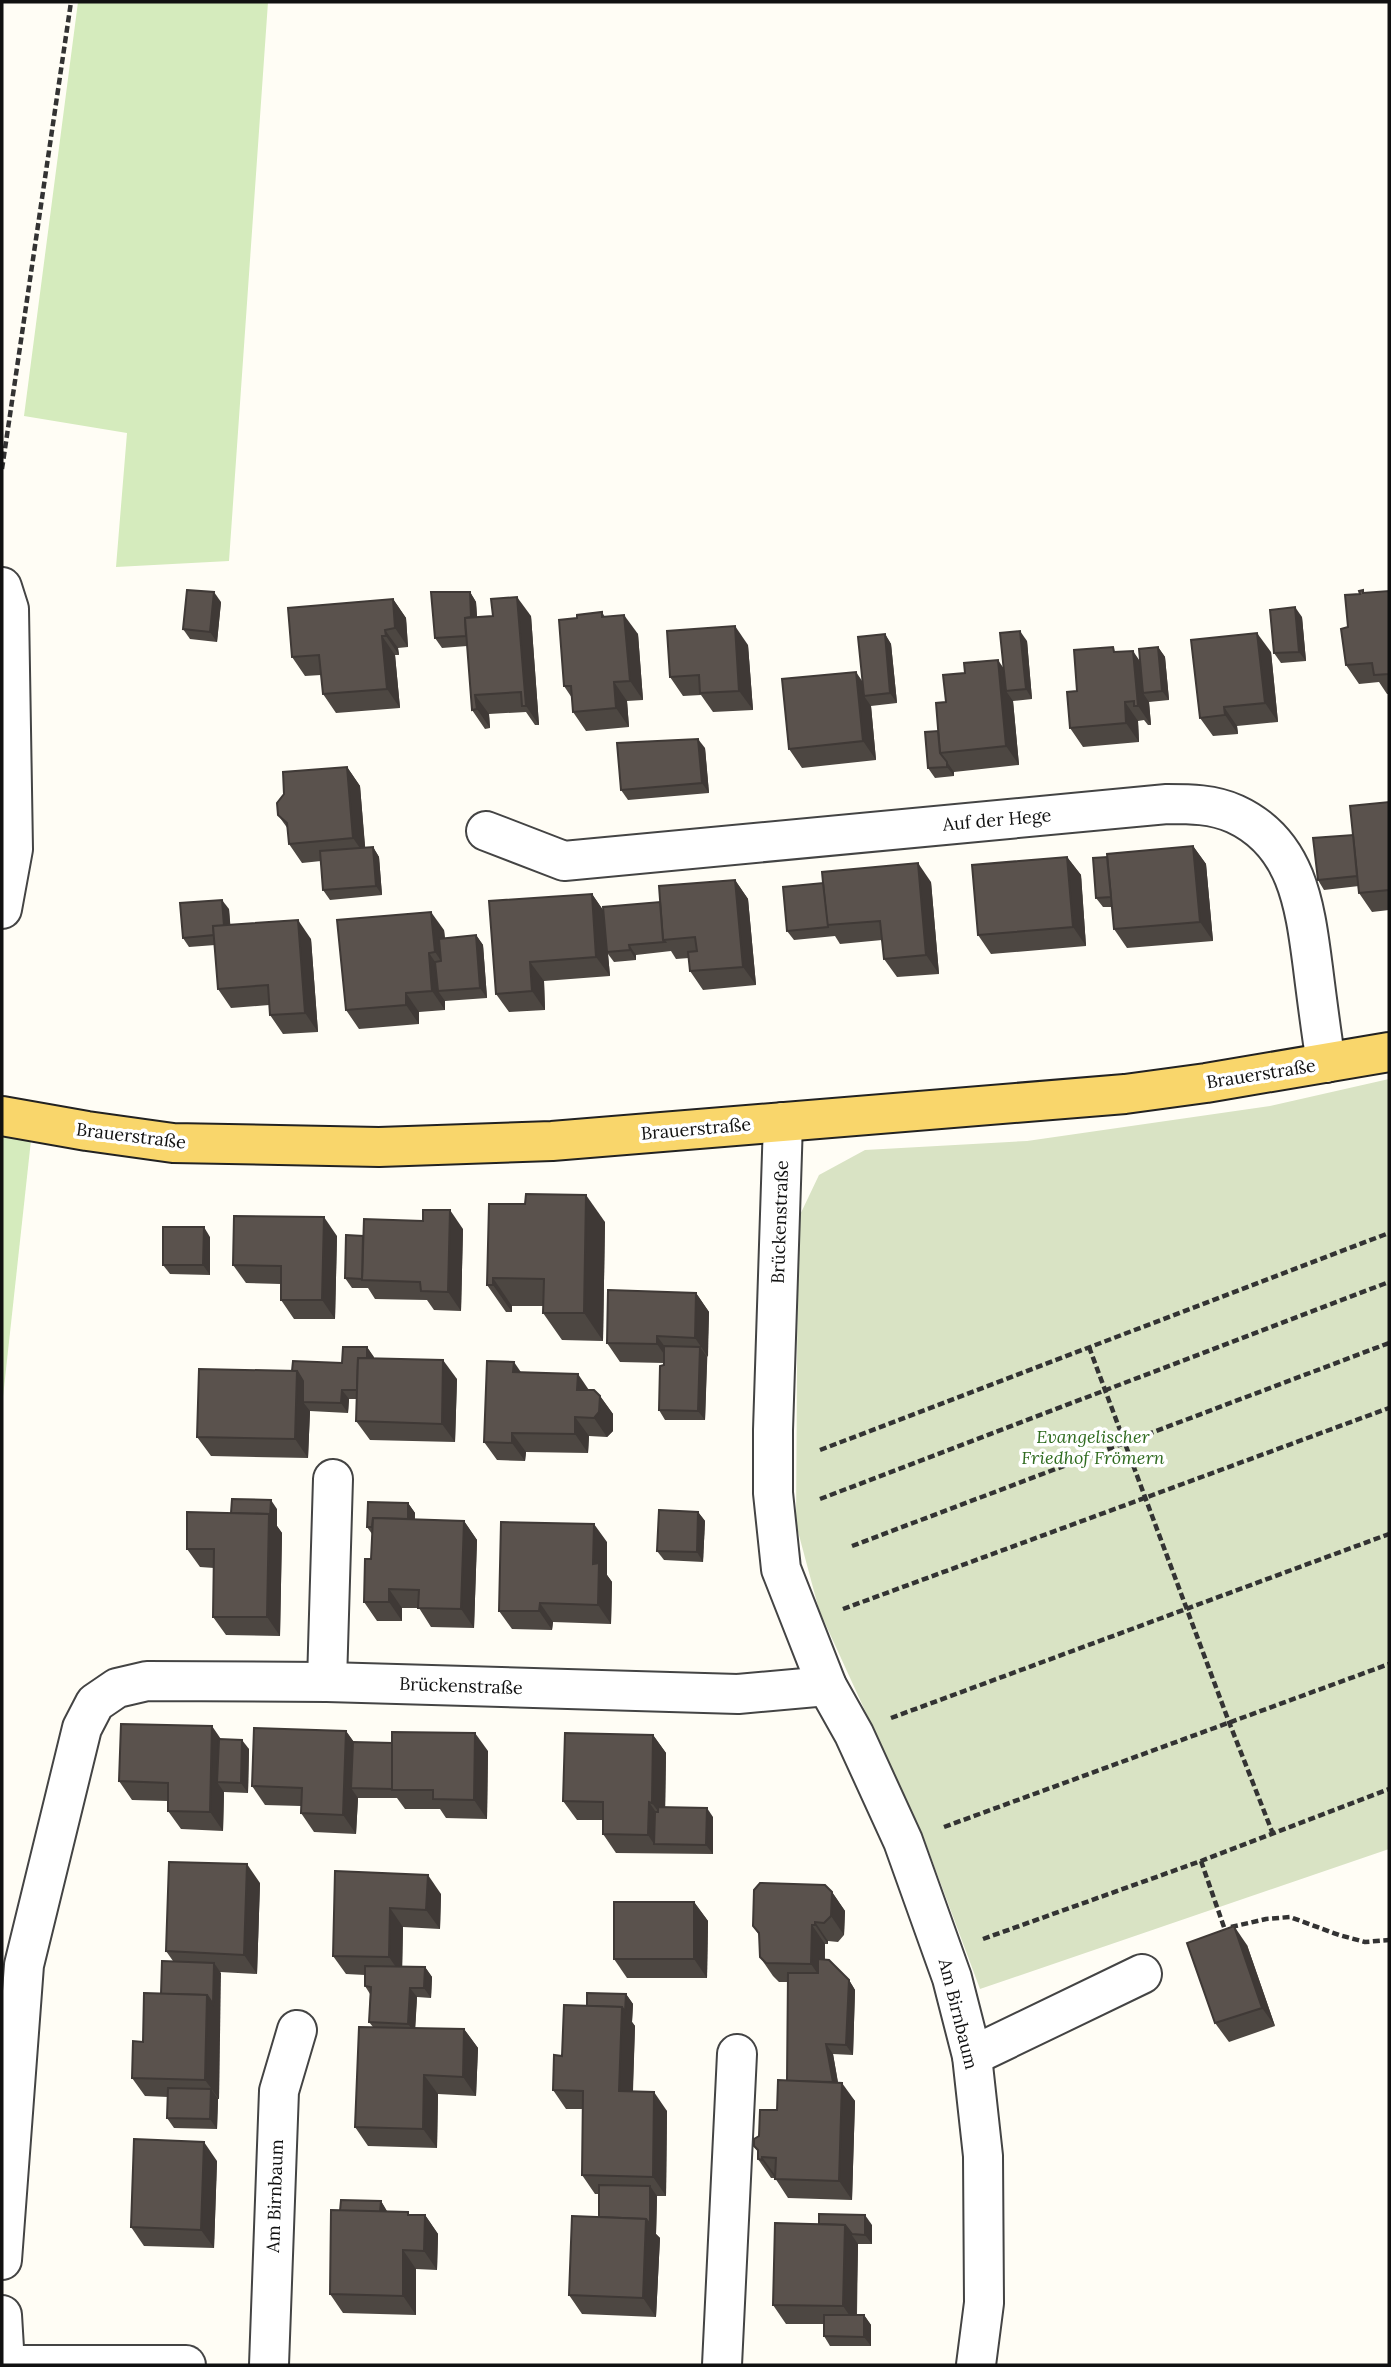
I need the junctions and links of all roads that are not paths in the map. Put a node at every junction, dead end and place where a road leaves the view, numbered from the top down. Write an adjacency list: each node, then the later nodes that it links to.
1 (2, 587): 3 (street)
2 (486, 831): 5 (street, Auf der Hege)
3 (2, 909)
4 (1389, 1052): 5 (main road, Brauerstraße)
5 (1326, 1063): 7 (main road, Brauerstraße)
6 (2, 1116): 7 (main road, Brauerstraße)
7 (783, 1122): 10 (street, Brückenstraße)
8 (333, 1479): 9 (street)
9 (327, 1682): 10 (street, Brückenstraße); 15 (street, Brückenstraße)
10 (827, 1686): 14 (street, Am Birnbaum)
11 (1142, 1974): 14 (street)
12 (297, 2030): 19 (street, Am Birnbaum)
13 (737, 2054): 20 (street)
14 (972, 2056): 21 (street, Am Birnbaum)
15 (2, 2260)
16 (2, 2315): 17 (street)
17 (5, 2365): 18 (street)
18 (186, 2365)
19 (269, 2365)
20 (722, 2365)
21 (976, 2365)

